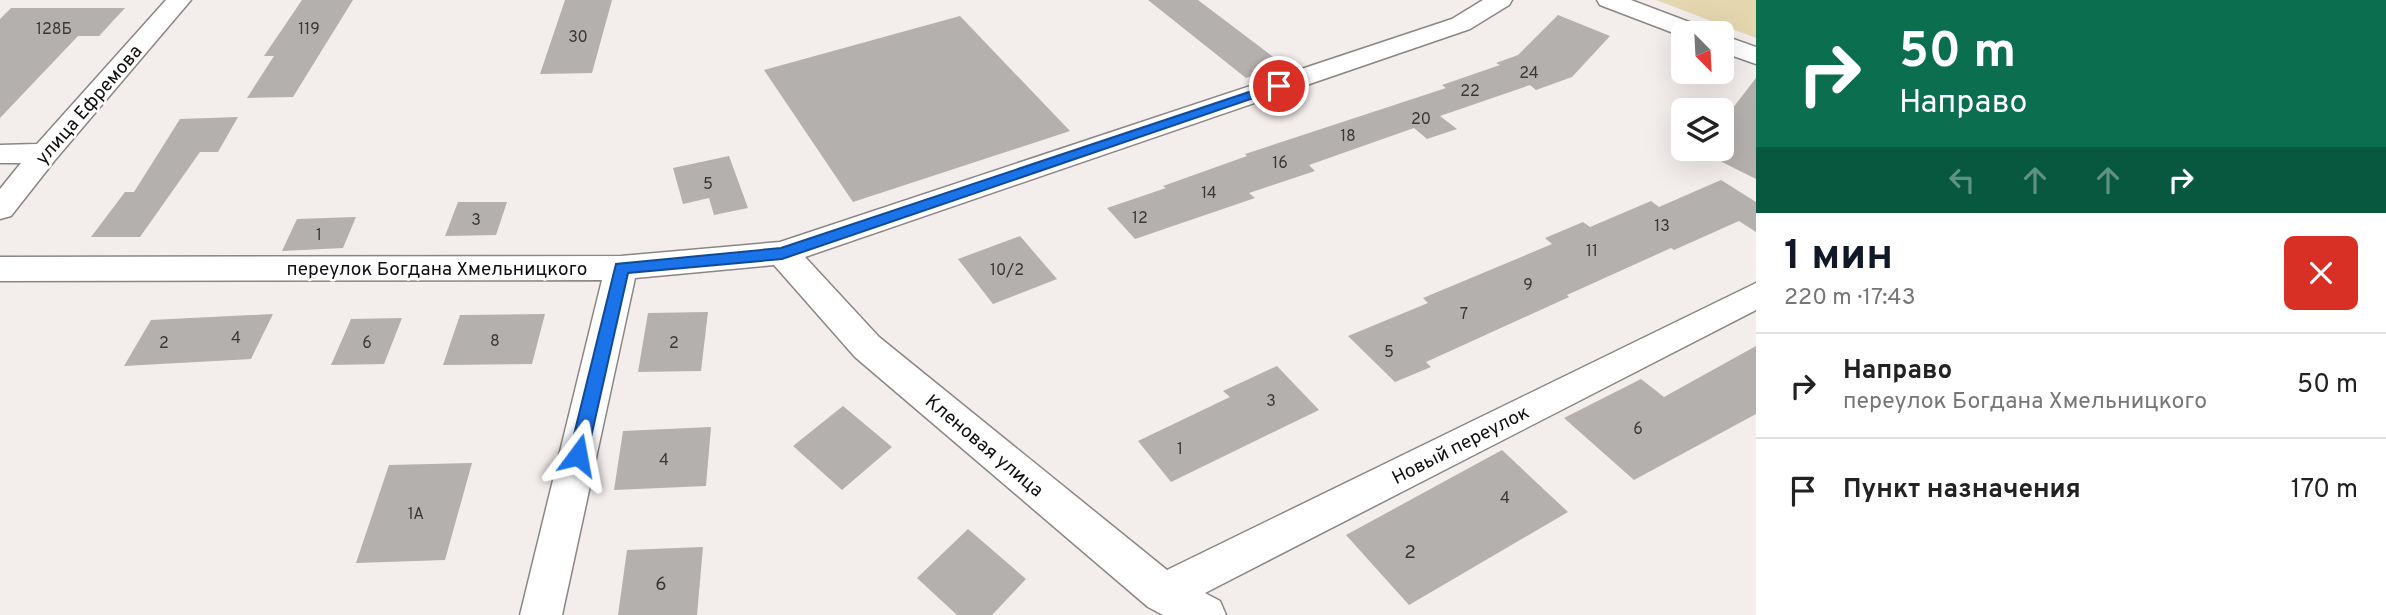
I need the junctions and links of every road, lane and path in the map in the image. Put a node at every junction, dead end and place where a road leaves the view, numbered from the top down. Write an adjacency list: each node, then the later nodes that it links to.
1 (179, 0): 7 (street, улица Ефремова)
2 (1500, 0): 10 (street, переулок Богдана Хмельницкого)
3 (1609, 0): 4 (street)
4 (1671, 24)
5 (1734, 48): 6 (street)
6 (1756, 56)
7 (45, 153): 8 (street); 9 (street, улица Ефремова)
8 (0, 154)
9 (0, 209)
10 (782, 253): 11 (street, переулок Богдана Хмельницкого); 14 (street, Кленовая улица)
11 (621, 268): 12 (street, переулок Богдана Хмельницкого); 15 (street)
12 (0, 269)
13 (1756, 295): 14 (street, Новый переулок)
14 (1163, 593): 16 (street, Кленовая улица)
15 (541, 615)
16 (1205, 615)

